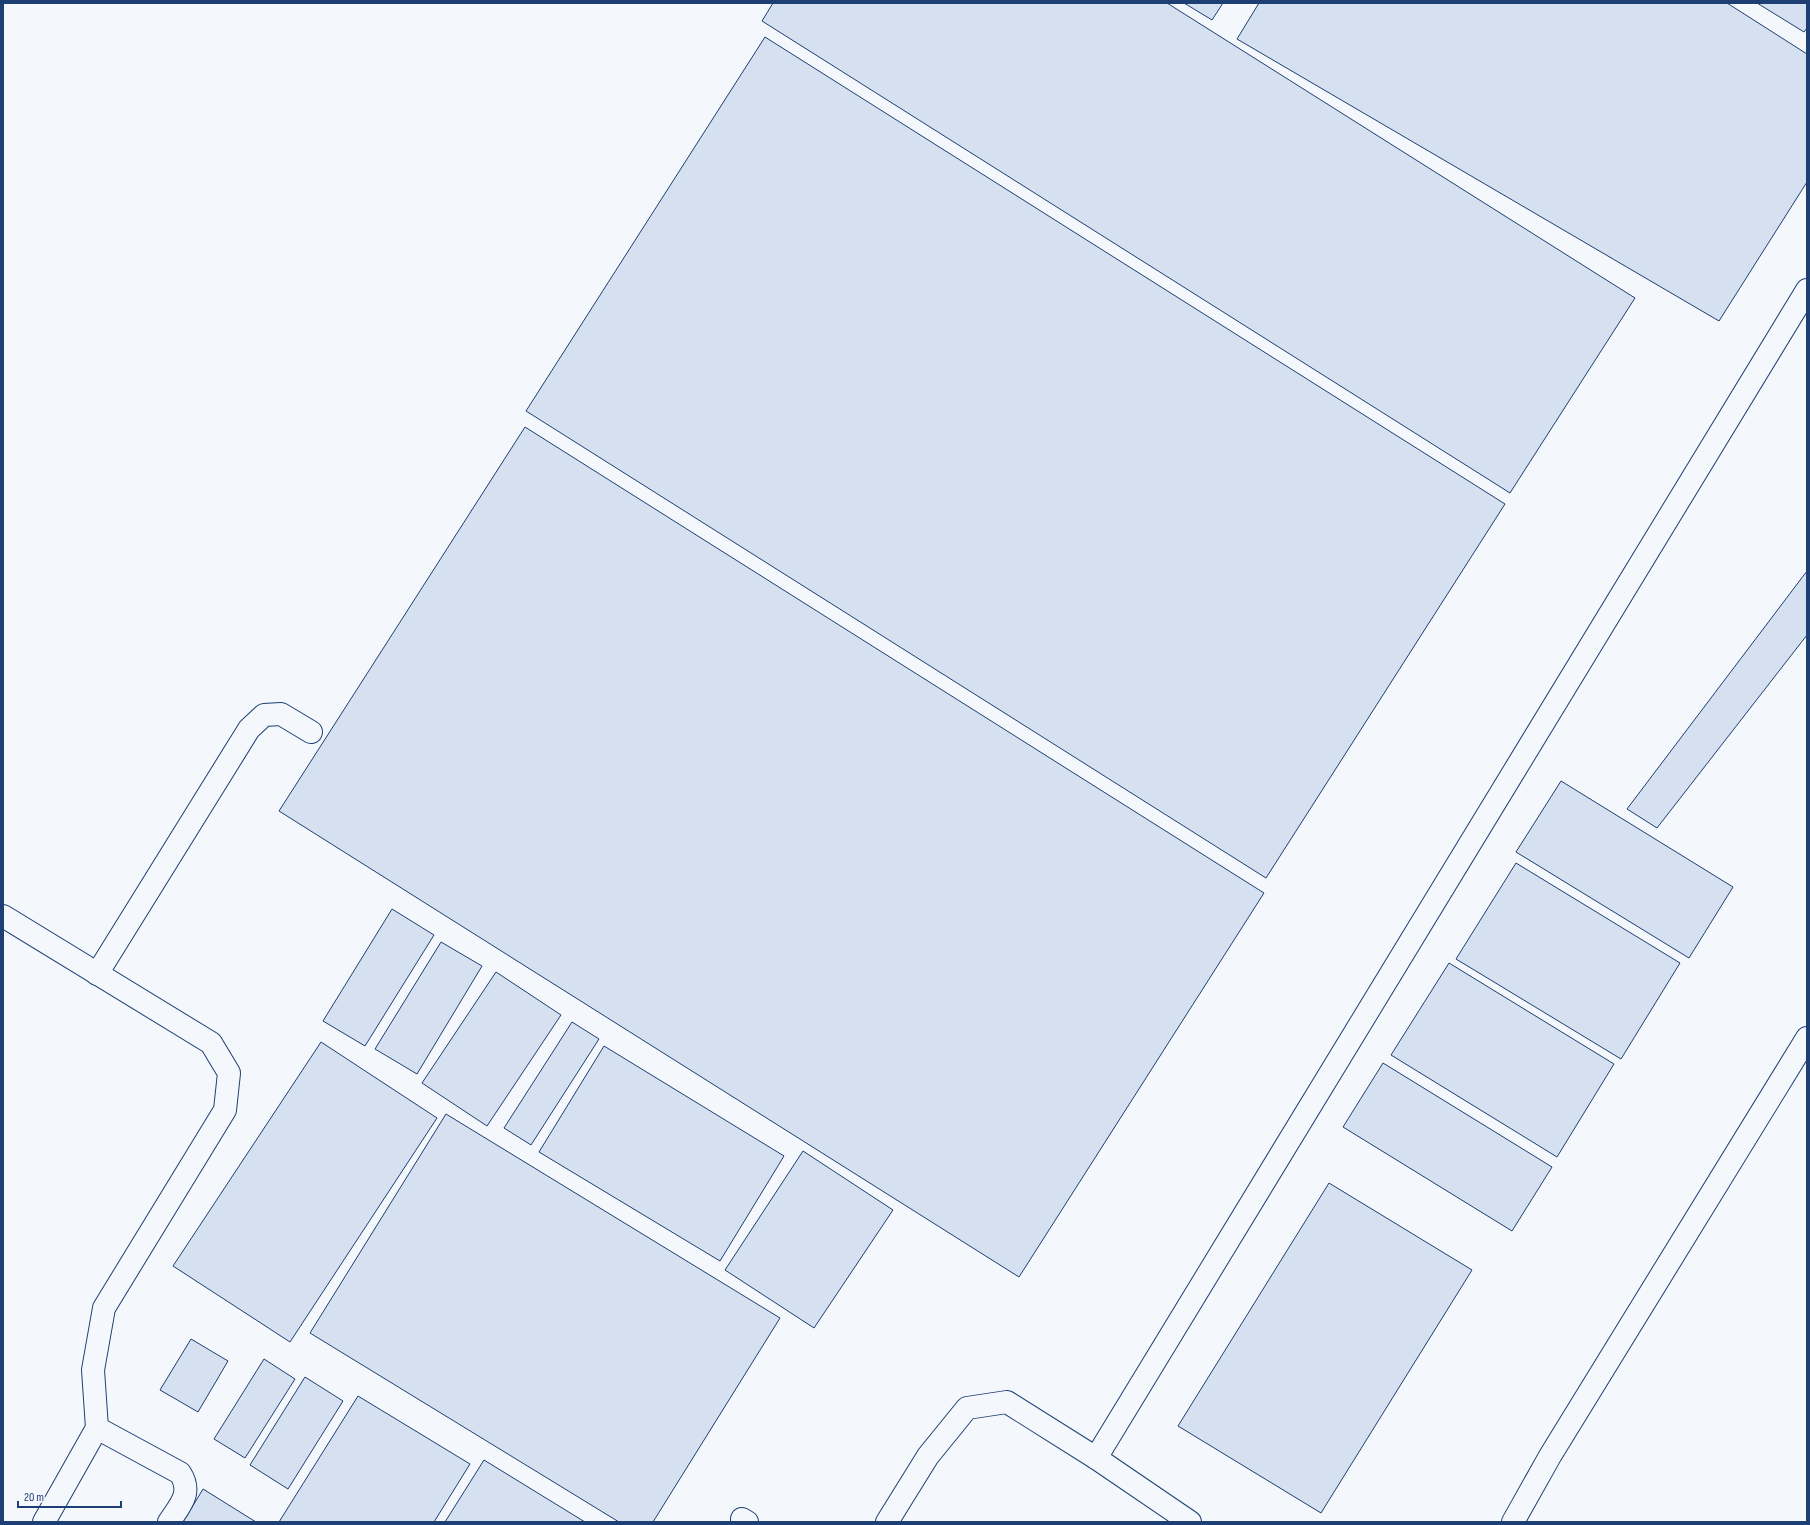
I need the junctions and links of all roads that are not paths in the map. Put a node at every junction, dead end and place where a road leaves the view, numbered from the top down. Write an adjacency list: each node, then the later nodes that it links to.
1 (1807, 290): 7 (lane)
2 (311, 732): 4 (lane)
3 (3, 916): 4 (lane)
4 (97, 974): 6 (lane)
5 (1805, 1045): 12 (lane)
6 (97, 1428): 8 (lane); 9 (lane)
7 (1096, 1458): 10 (lane); 11 (lane)
8 (44, 1522)
9 (169, 1522)
10 (887, 1522)
11 (1190, 1522)
12 (1513, 1522)

